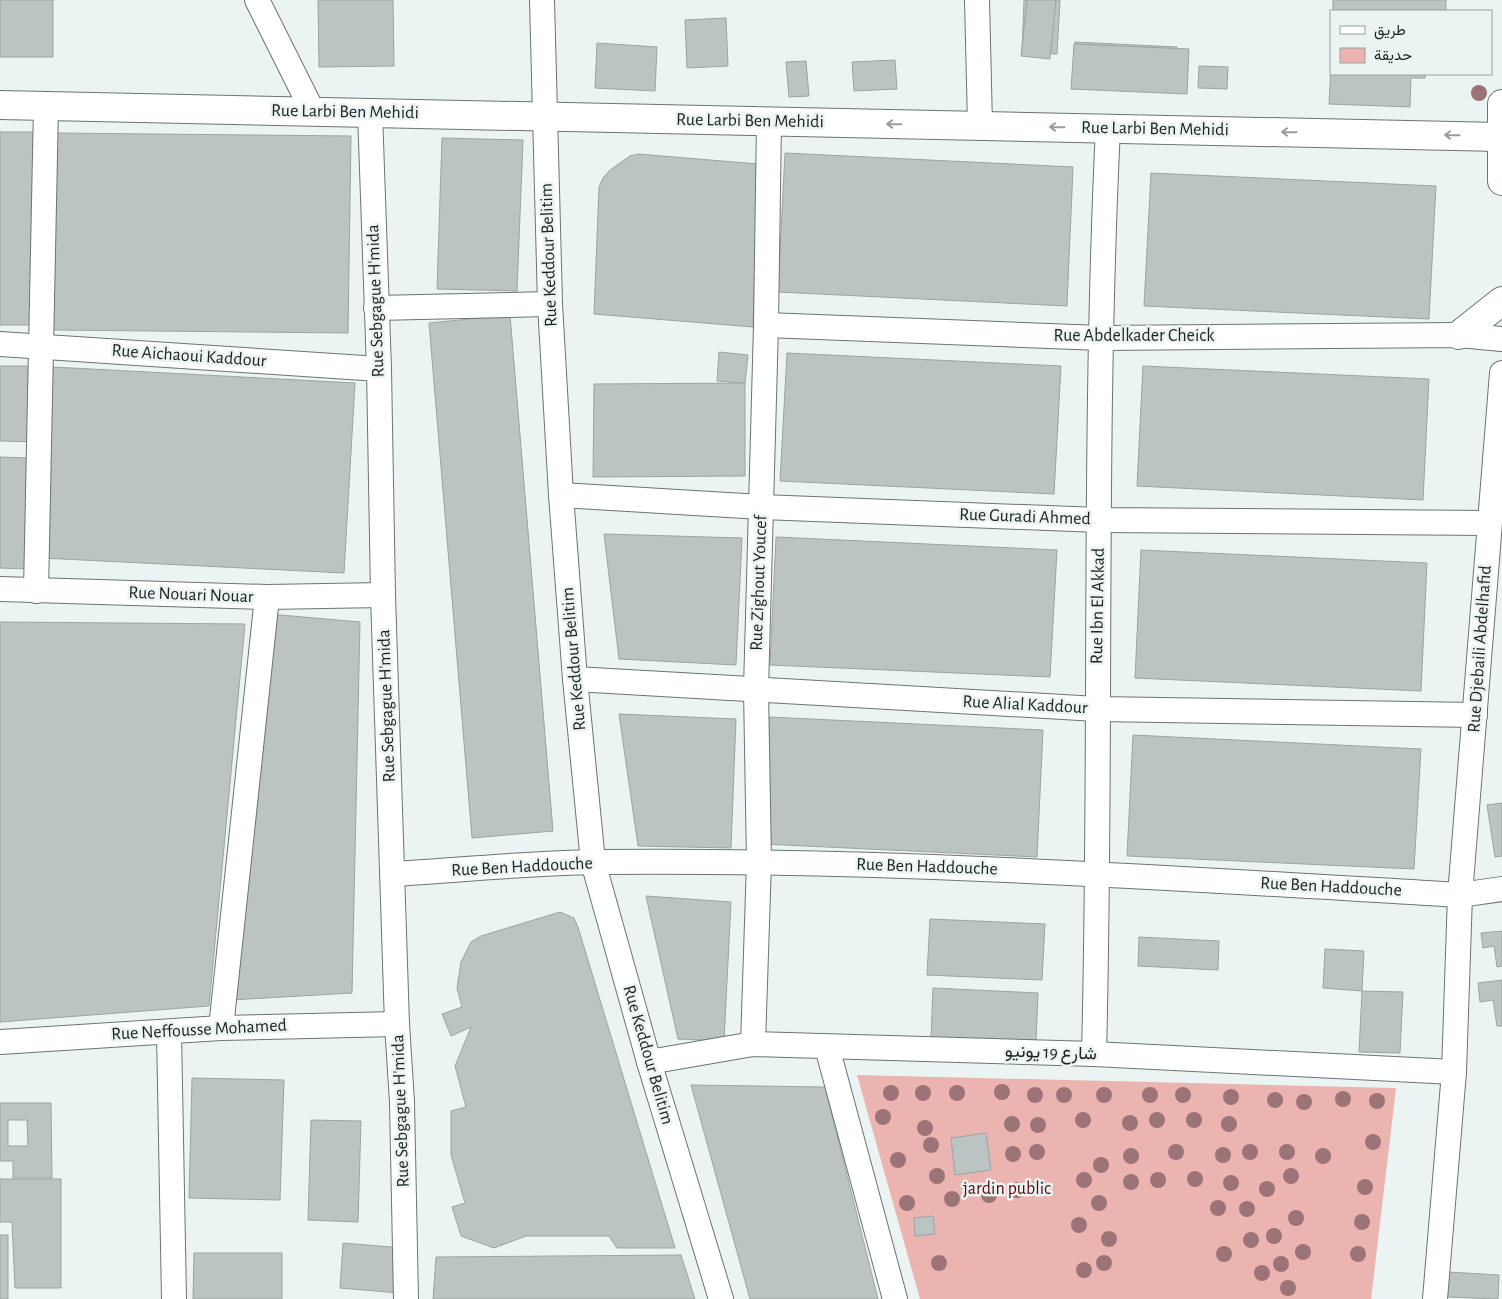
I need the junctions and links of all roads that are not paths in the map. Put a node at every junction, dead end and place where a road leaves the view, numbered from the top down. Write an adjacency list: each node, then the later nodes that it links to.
1 (257, 0): 7 (street)
2 (542, 0): 9 (street, Rue Keddour Belitim)
3 (977, 0): 11 (street)
4 (1502, 104): 13 (street)
5 (0, 105): 6 (street, Rue Larbi Ben Mehidi)
6 (46, 106): 7 (street, Rue Larbi Ben Mehidi); 23 (street)
7 (313, 112): 8 (street, Rue Larbi Ben Mehidi)
8 (370, 112): 9 (street, Rue Larbi Ben Mehidi); 17 (street, Rue Sebgague H'mida)
9 (546, 116): 10 (street, Rue Larbi Ben Mehidi); 16 (street, Rue Keddour Belitim)
10 (769, 121): 11 (street, Rue Larbi Ben Mehidi, one-way to 10); 18 (street, Rue Zighout Youcef)
11 (980, 126): 12 (street, Rue Larbi Ben Mehidi, one-way to 11)
12 (1108, 128): 13 (street, Rue Larbi Ben Mehidi, one-way to 12); 20 (street, Rue Ibn El Akkad)
13 (1501, 136): 14 (street)
14 (1502, 181)
15 (1502, 301): 19 (street)
16 (550, 304): 17 (street); 26 (street, Rue Keddour Belitim)
17 (376, 308): 24 (street, Rue Sebgague H'mida)
18 (766, 325): 20 (street, Rue Abdelkader Cheick); 27 (street, Rue Zighout Youcef)
19 (1459, 335): 20 (street, Rue Abdelkader Cheick); 21 (street, Rue Abdelkader Cheick)
20 (1101, 338): 28 (street, Rue Ibn El Akkad)
21 (1502, 339)
22 (0, 344): 23 (street, Rue Aichaoui Kaddour)
23 (42, 347): 24 (street, Rue Aichaoui Kaddour); 31 (street)
24 (379, 369): 32 (street, Rue Sebgague H'mida)
25 (1502, 373): 29 (street, Rue Djebaili Abdelhafid)
26 (560, 496): 27 (street, Rue Guradi Ahmed); 34 (street, Rue Keddour Belitim)
27 (761, 507): 28 (street, Rue Guradi Ahmed); 35 (street, Rue Zighout Youcef)
28 (1099, 520): 29 (street, Rue Guradi Ahmed); 36 (street, Rue Ibn El Akkad)
29 (1489, 523): 37 (street, Rue Djebaili Abdelhafid)
30 (0, 589): 31 (street, Rue Nouari Nouar)
31 (36, 590): 33 (street, Rue Nouari Nouar)
32 (383, 595): 33 (street, Rue Nouari Nouar); 41 (street, Rue Sebgague H'mida)
33 (267, 597): 45 (street)
34 (575, 679): 35 (street, Rue Alial Kaddour); 38 (street, Rue Keddour Belitim)
35 (756, 689): 36 (street, Rue Alial Kaddour); 39 (street, Rue Zighout Youcef)
36 (1097, 709): 37 (street, Rue Alial Kaddour); 40 (street, Rue Ibn El Akkad)
37 (1475, 715): 43 (street, Rue Djebaili Abdelhafid)
38 (593, 862): 39 (street, Rue Ben Haddouche); 41 (street, Rue Ben Haddouche); 51 (street, Rue Keddour Belitim)
39 (759, 862): 40 (street, Rue Ben Haddouche); 48 (street, Rue Zighout Youcef)
40 (1098, 873): 43 (street, Rue Ben Haddouche); 50 (street, Rue Ibn El Akkad)
41 (393, 874): 44 (street, Rue Sebgague H'mida)
42 (1502, 889): 43 (street, Rue Ben Haddouche)
43 (1460, 894): 52 (street, Rue Djebaili Abdelhafid)
44 (397, 1024): 45 (street, Rue Neffousse Mohamed); 54 (street, Rue Sebgague H'mida)
45 (221, 1028): 46 (street, Rue Neffousse Mohamed)
46 (169, 1032): 47 (street, Rue Neffousse Mohamed); 53 (street)
47 (0, 1042)
48 (753, 1044): 49 (street, شارع 19 يونيو); 51 (street, شارع 19 يونيو)
49 (827, 1047): 50 (street, شارع 19 يونيو); 56 (street)
50 (1094, 1054): 52 (street, شارع 19 يونيو)
51 (649, 1062): 55 (street, Rue Keddour Belitim)
52 (1454, 1072): 57 (street, Rue Djebaili Abdelhafid)
53 (174, 1299)
54 (406, 1299)
55 (721, 1299)
56 (895, 1299)
57 (1435, 1299)

